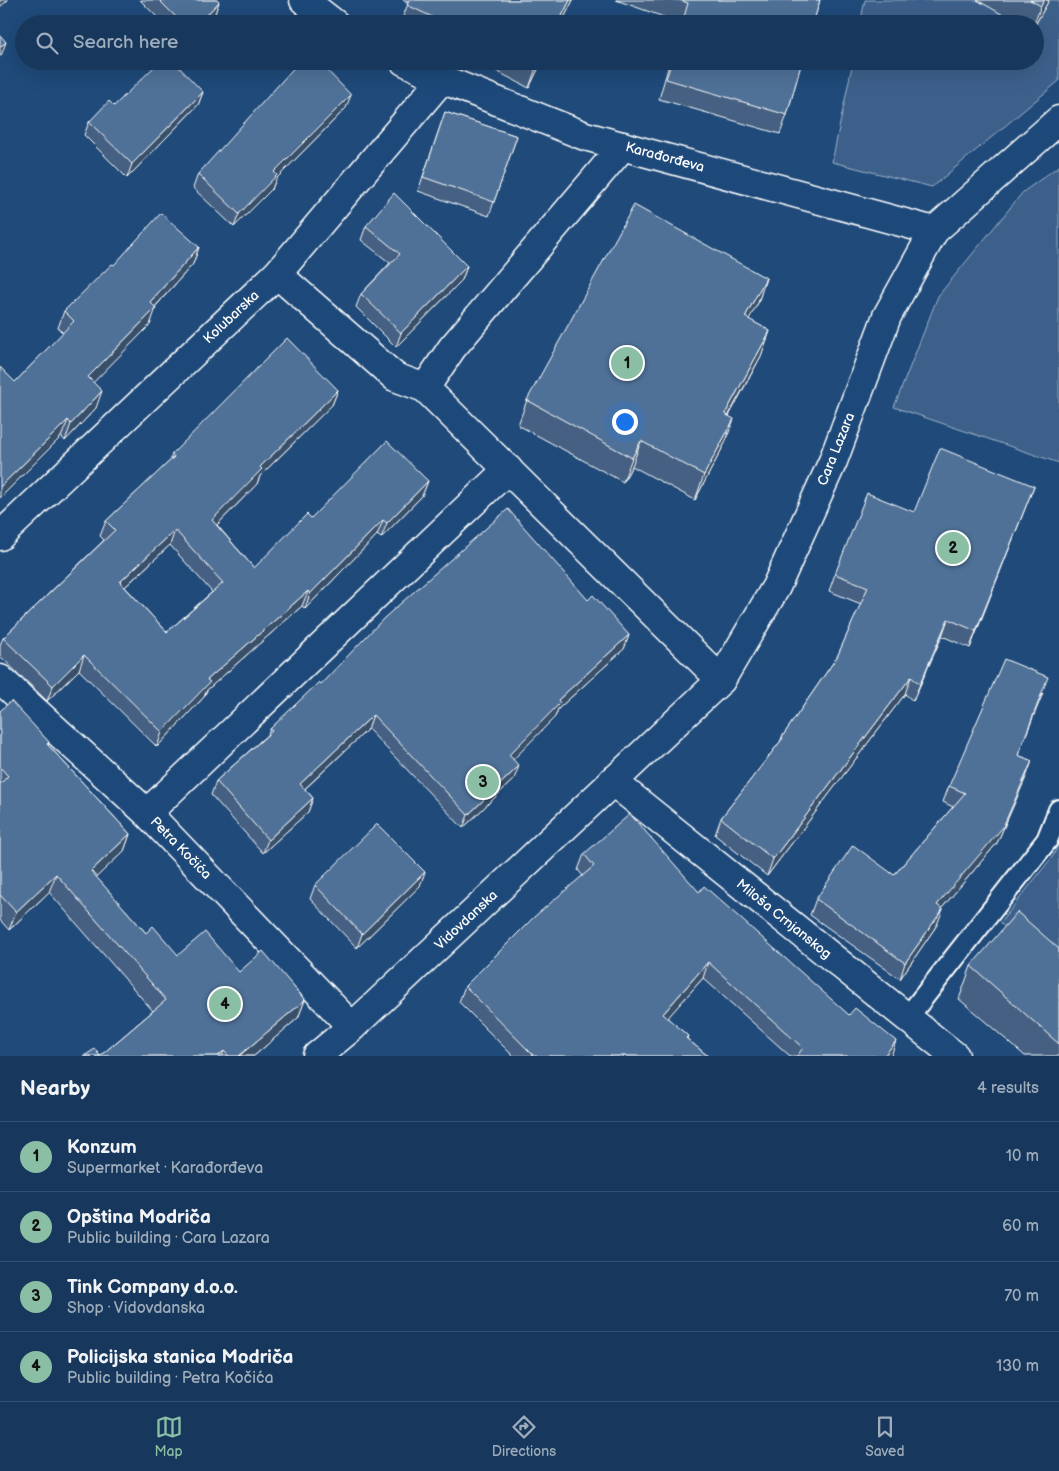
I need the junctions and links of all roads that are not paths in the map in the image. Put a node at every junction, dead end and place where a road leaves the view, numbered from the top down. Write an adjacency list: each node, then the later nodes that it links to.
1 (304, 0): 2 (street)
2 (323, 15)
3 (423, 70): 4 (street, Karađorđeva)
4 (442, 79): 6 (street, Karađorđeva); 8 (street, Kolubarska)
5 (1059, 120): 7 (street, Cara Lazara)
6 (623, 146): 7 (street, Karađorđeva); 9 (street)
7 (934, 231): 13 (street, Cara Lazara)
8 (277, 274): 9 (street); 11 (street, Kolubarska)
9 (425, 388): 10 (street)
10 (508, 469): 13 (street); 16 (street)
11 (0, 536)
12 (0, 679): 16 (street, Petra Kočića)
13 (721, 680): 14 (street, Cara Lazara)
14 (612, 781): 17 (street, Miloša Crnjanskog); 18 (street, Vidovdanska)
15 (1059, 810): 17 (lane)
16 (147, 813): 18 (street, Petra Kočića)
17 (907, 1018): 20 (street, Miloša Crnjanskog)
18 (352, 1027): 19 (street, Vidovdanska)
19 (317, 1056)
20 (955, 1056)

